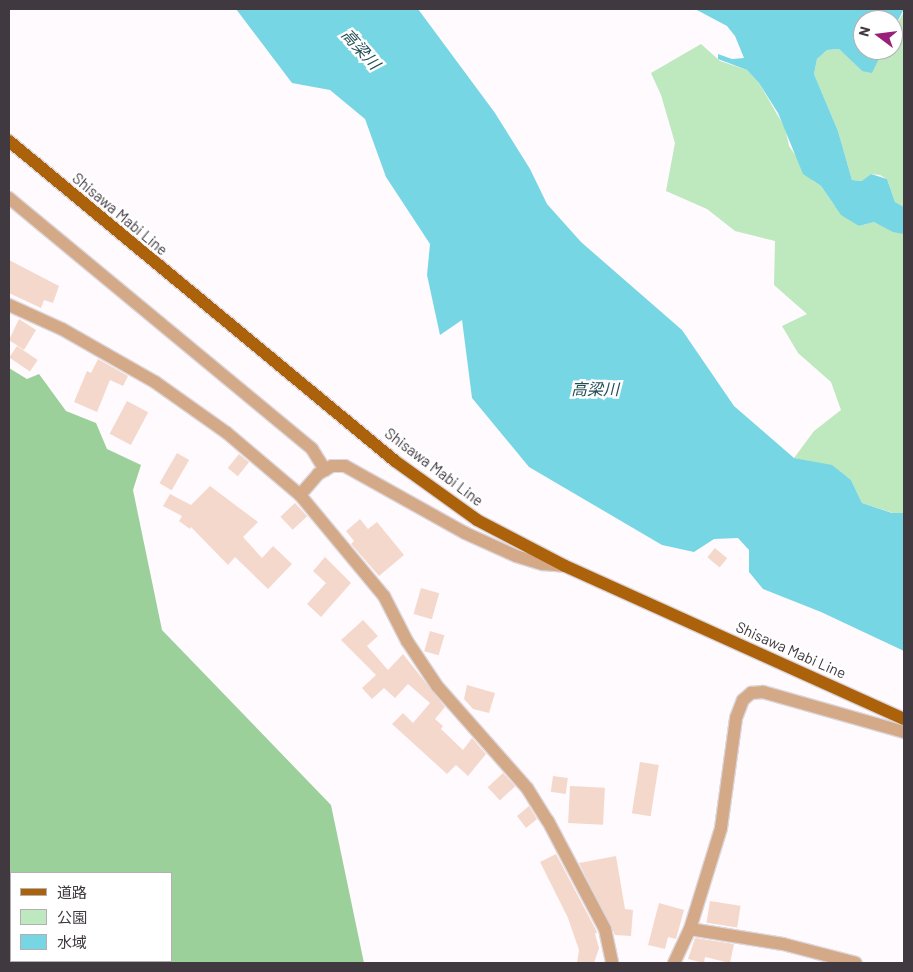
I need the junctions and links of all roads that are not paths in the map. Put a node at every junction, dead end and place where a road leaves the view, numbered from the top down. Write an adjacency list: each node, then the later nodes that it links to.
1 (9, 141): 6 (main road, Shisawa Mabi Line)
2 (9, 198): 4 (street)
3 (9, 305): 5 (street)
4 (325, 470): 5 (street); 6 (street)
5 (300, 495): 10 (street)
6 (566, 566): 7 (main road, Shisawa Mabi Line)
7 (904, 719)
8 (904, 732): 9 (street)
9 (690, 929): 11 (street); 12 (street)
10 (612, 963)
11 (674, 963)
12 (856, 963)

